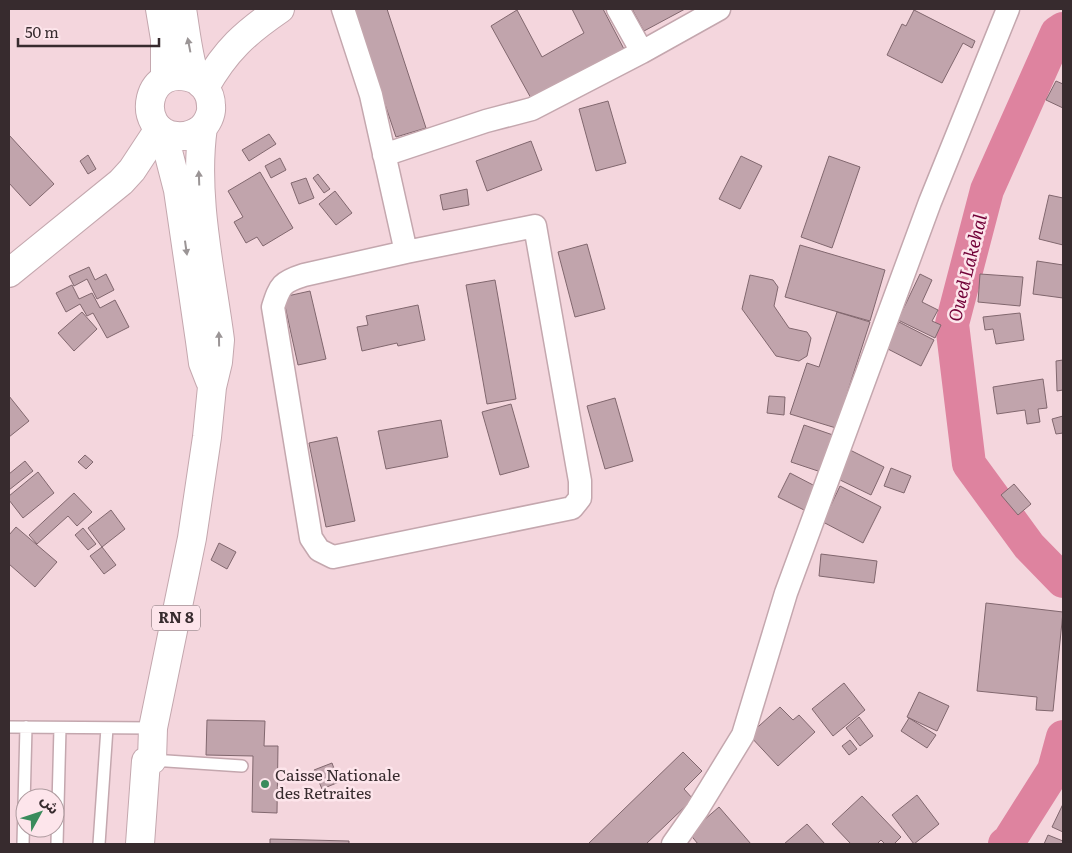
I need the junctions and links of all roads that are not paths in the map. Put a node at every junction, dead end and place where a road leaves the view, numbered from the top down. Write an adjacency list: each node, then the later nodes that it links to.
1 (160, 9): 9 (main road)
2 (182, 9): 10 (main road, one-way to 2)
3 (280, 9): 10 (main road)
4 (342, 9): 13 (street)
5 (618, 9): 8 (street)
6 (719, 9): 8 (street)
7 (1008, 9): 28 (street)
8 (642, 52): 13 (street)
9 (165, 79): 10 (main road); 12 (main road)
10 (201, 84): 11 (main road)
11 (203, 127): 12 (main road); 16 (main road, RN 8, one-way to 11)
12 (161, 130): 15 (main road); 16 (main road, RN 8, one-way to 16)
13 (384, 155): 14 (street)
14 (406, 252): 14 (street)
15 (9, 273)
16 (212, 387): 21 (main road, RN 8)
17 (9, 727): 18 (lane)
18 (26, 727): 19 (lane); 24 (lane)
19 (60, 728): 20 (lane); 25 (lane)
20 (107, 728): 21 (lane); 26 (lane)
21 (153, 728): 22 (main road, RN 8)
22 (152, 760): 23 (lane); 27 (main road, RN 8)
23 (242, 766)
24 (23, 844)
25 (57, 844)
26 (99, 844)
27 (140, 844)
28 (673, 844)

